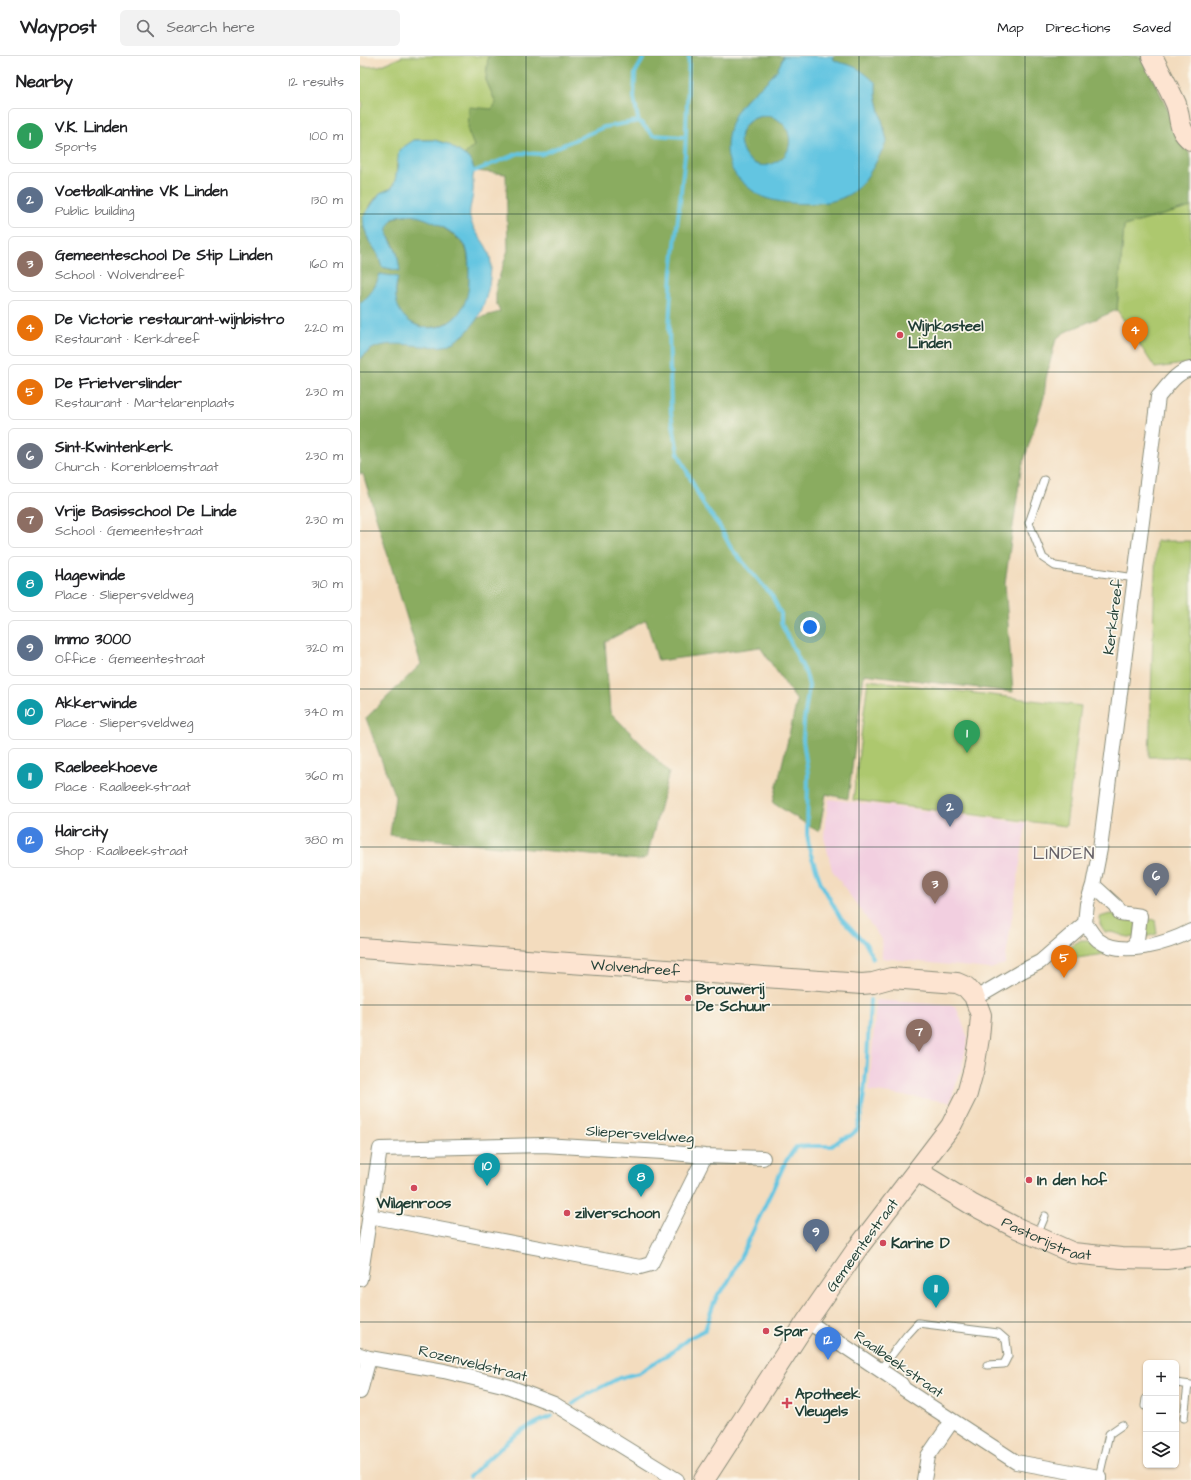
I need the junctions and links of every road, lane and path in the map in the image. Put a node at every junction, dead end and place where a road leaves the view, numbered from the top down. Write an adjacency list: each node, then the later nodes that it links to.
1 (1152, 56): 2 (street)
2 (1184, 111): 3 (street)
3 (1191, 140)
4 (1191, 369): 6 (street, Kerkdreef)
5 (1044, 480): 6 (lane)
6 (1135, 578): 7 (street, Kerkdreef)
7 (1093, 885): 8 (street, Kerkdreef); 11 (street)
8 (1085, 923): 11 (street); 12 (street)
9 (1191, 931): 11 (street)
10 (360, 948): 12 (street, Wolvendreef)
11 (1132, 948)
12 (973, 992): 15 (street, Gemeentestraat)
13 (705, 1156): 14 (street); 16 (street, Sliepersveldweg); 16 (street, Sliepersveldweg)
14 (764, 1158)
15 (917, 1171): 18 (street, Pastorijstraat); 21 (street, Gemeentestraat)
16 (369, 1216): 20 (street)
17 (1045, 1216): 18 (lane)
18 (1036, 1237): 19 (street, Pastorijstraat)
19 (1191, 1256)
20 (360, 1279)
21 (807, 1321): 24 (street, Raalbeekstraat); 33 (street, Gemeentestraat)
22 (364, 1356): 27 (street, Rozenveldstraat); 32 (street, Rozenveldstraat)
23 (987, 1365): 24 (lane)
24 (880, 1370): 29 (street, Raalbeekstraat)
25 (1179, 1383): 26 (lane)
26 (1190, 1385): 28 (lane)
27 (360, 1392)
28 (1184, 1418)
29 (952, 1421): 31 (street, Raalbeekstraat); 34 (street)
30 (1122, 1426): 31 (lane)
31 (1099, 1479)
32 (677, 1480)
33 (704, 1480)
34 (924, 1480)

